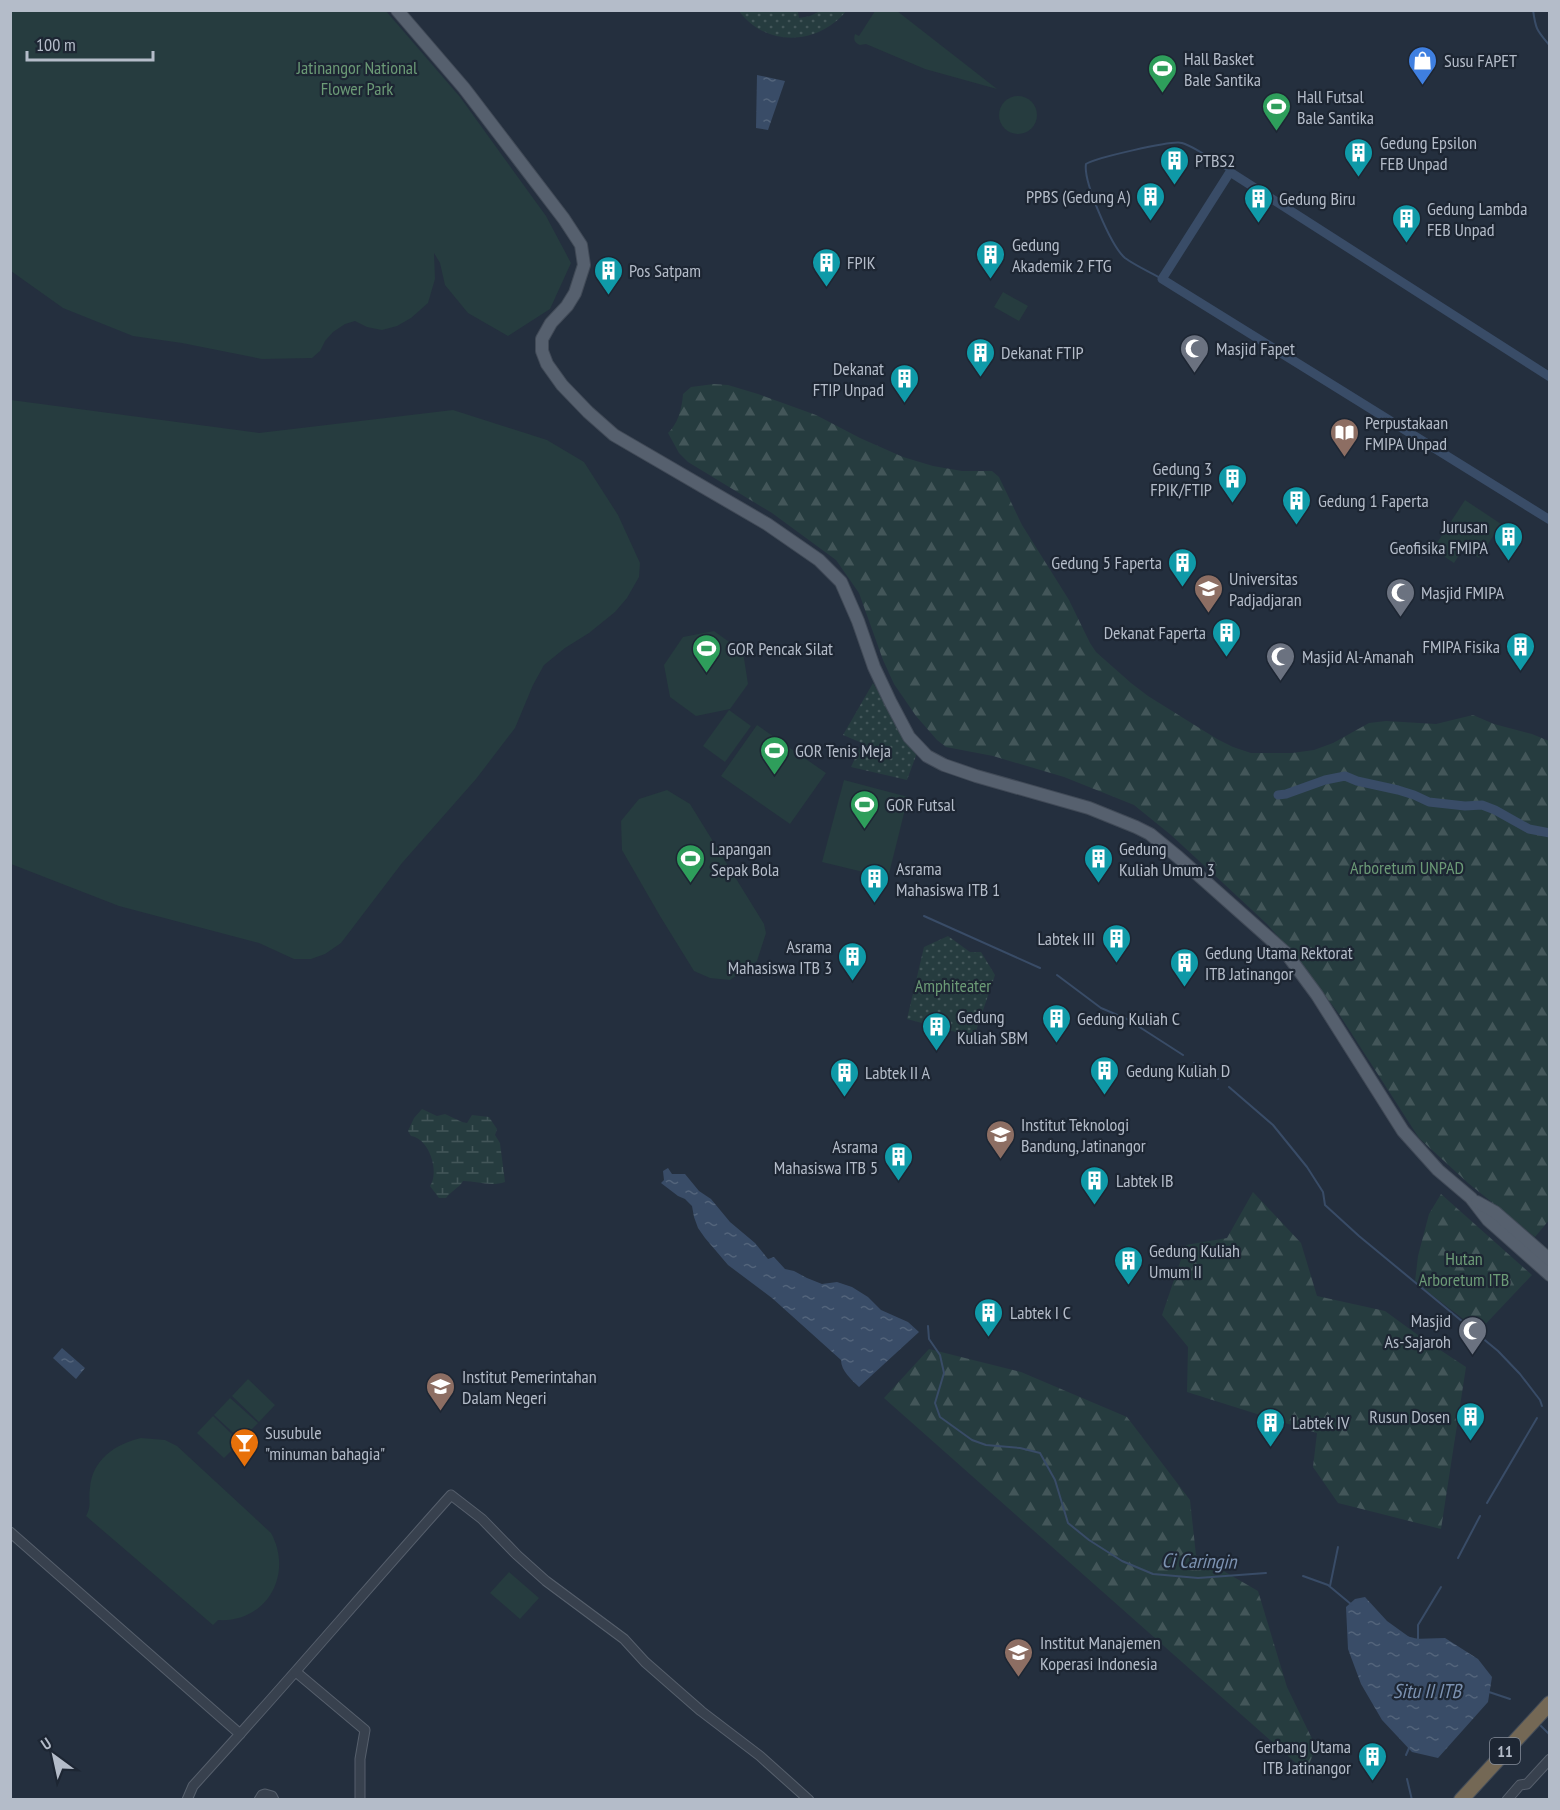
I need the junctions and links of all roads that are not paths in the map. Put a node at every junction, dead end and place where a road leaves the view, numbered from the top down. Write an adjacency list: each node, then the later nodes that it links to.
1 (397, 10): 2 (main road)
2 (1471, 1198): 3 (main road); 4 (main road)
3 (1550, 1260)
4 (1550, 1275)
5 (10, 1532): 8 (street)
6 (296, 1672): 8 (street); 13 (street); 14 (street)
7 (1550, 1703): 15 (highway, 11)
8 (240, 1734): 10 (street)
9 (1550, 1760): 16 (street)
10 (187, 1800)
11 (260, 1800): 12 (street)
12 (274, 1800)
13 (360, 1800)
14 (809, 1800)
15 (1461, 1800)
16 (1507, 1800)

